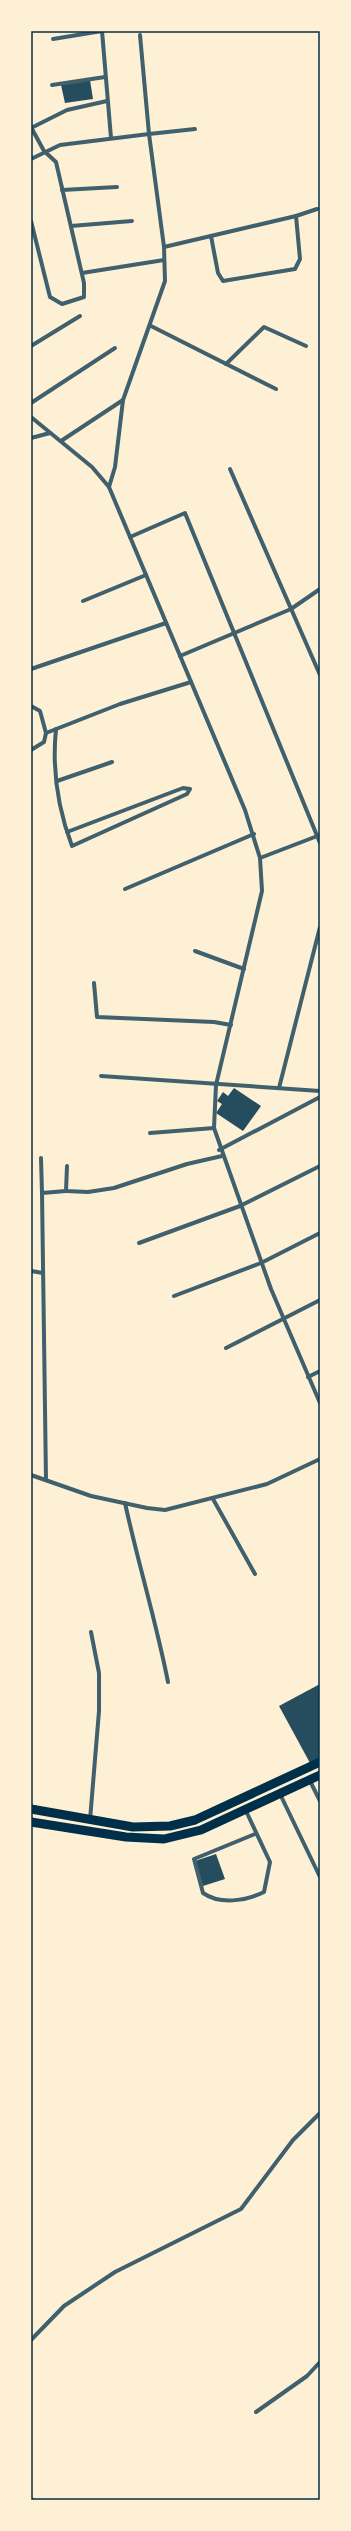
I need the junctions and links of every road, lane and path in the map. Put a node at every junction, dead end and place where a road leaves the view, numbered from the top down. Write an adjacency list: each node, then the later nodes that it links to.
1 (102, 31): 3 (street); 4 (street)
2 (140, 35): 9 (street)
3 (53, 39)
4 (105, 77): 5 (street); 6 (street)
5 (52, 85)
6 (107, 101): 7 (street); 10 (street)
7 (31, 128): 11 (street)
8 (195, 129): 9 (street)
9 (149, 134): 10 (street); 21 (street)
10 (111, 138): 11 (street)
11 (44, 151): 12 (street); 14 (street)
12 (31, 159)
13 (117, 187): 14 (street)
14 (62, 190): 19 (street)
15 (317, 209): 16 (street)
16 (296, 216): 20 (street); 20 (street)
17 (31, 221): 23 (street)
18 (132, 221): 19 (street)
19 (71, 226): 23 (street)
20 (211, 236): 21 (street)
21 (164, 247): 22 (street)
22 (164, 260): 23 (street); 25 (street)
23 (82, 272)
24 (80, 316): 26 (street)
25 (151, 326): 29 (street); 31 (street)
26 (31, 346)
27 (306, 346): 29 (street)
28 (115, 348): 32 (street)
29 (226, 364): 30 (street)
30 (276, 389)
31 (124, 400): 36 (street); 38 (street)
32 (31, 403)
33 (31, 417): 34 (street)
34 (50, 433): 35 (street); 36 (street)
35 (31, 438)
36 (61, 441): 38 (street)
37 (230, 469): 43 (street)
38 (109, 487): 39 (street)
39 (130, 537): 40 (street); 45 (street)
40 (146, 575): 42 (street); 44 (street)
41 (320, 589): 43 (street)
42 (83, 601)
43 (291, 609): 45 (street); 48 (street)
44 (166, 622): 46 (street); 47 (street)
45 (235, 632): 46 (street); 58 (street)
46 (180, 656): 49 (street)
47 (31, 669)
48 (319, 672)
49 (191, 682): 51 (street); 57 (street)
50 (31, 706): 52 (street)
51 (56, 729): 52 (street); 55 (street)
52 (46, 733): 53 (street)
53 (31, 750)
54 (112, 762): 55 (street)
55 (57, 781): 56 (street)
56 (67, 832): 56 (street)
57 (254, 834): 60 (street); 61 (street)
58 (319, 835): 59 (street); 60 (street)
59 (320, 843)
60 (260, 858): 64 (street)
61 (125, 889)
62 (320, 927): 69 (street)
63 (195, 951): 64 (street)
64 (244, 969): 66 (street)
65 (94, 983): 66 (street)
66 (230, 1025): 68 (street)
67 (101, 1076): 68 (street)
68 (216, 1085): 69 (street); 72 (street)
69 (279, 1088): 70 (street)
70 (320, 1091)
71 (320, 1097): 74 (street)
72 (214, 1128): 73 (street); 74 (street)
73 (150, 1133)
74 (219, 1150): 75 (street)
75 (222, 1156): 79 (street); 81 (street)
76 (41, 1158): 80 (street)
77 (67, 1166): 79 (street)
78 (320, 1166): 81 (street)
79 (66, 1191): 80 (street)
80 (42, 1193): 86 (street)
81 (240, 1206): 83 (street); 84 (street)
82 (320, 1233): 84 (street)
83 (139, 1243)
84 (261, 1263): 87 (street); 89 (street)
85 (31, 1271): 86 (street)
86 (43, 1273): 96 (street)
87 (174, 1296)
88 (320, 1300): 89 (street)
89 (283, 1319): 90 (street); 92 (street)
90 (226, 1348)
91 (320, 1371): 92 (street)
92 (308, 1377): 93 (street)
93 (320, 1403)
94 (320, 1459): 97 (street)
95 (31, 1475): 96 (street)
96 (46, 1480): 98 (street)
97 (213, 1499): 98 (street); 99 (street)
98 (125, 1503): 101 (street)
99 (255, 1574)
100 (92, 1632): 109 (street)
101 (168, 1682)
102 (320, 1762): 109 (highway)
103 (320, 1775): 104 (highway)
104 (310, 1781): 105 (highway); 106 (street)
105 (280, 1794): 108 (highway); 112 (street)
106 (320, 1801)
107 (31, 1809): 109 (highway)
108 (246, 1811): 110 (highway); 111 (street)
109 (90, 1820)
110 (31, 1822)
111 (255, 1834): 111 (street)
112 (320, 1876)
113 (320, 2113): 114 (street)
114 (31, 2340)
115 (320, 2362): 116 (street)
116 (256, 2412)

